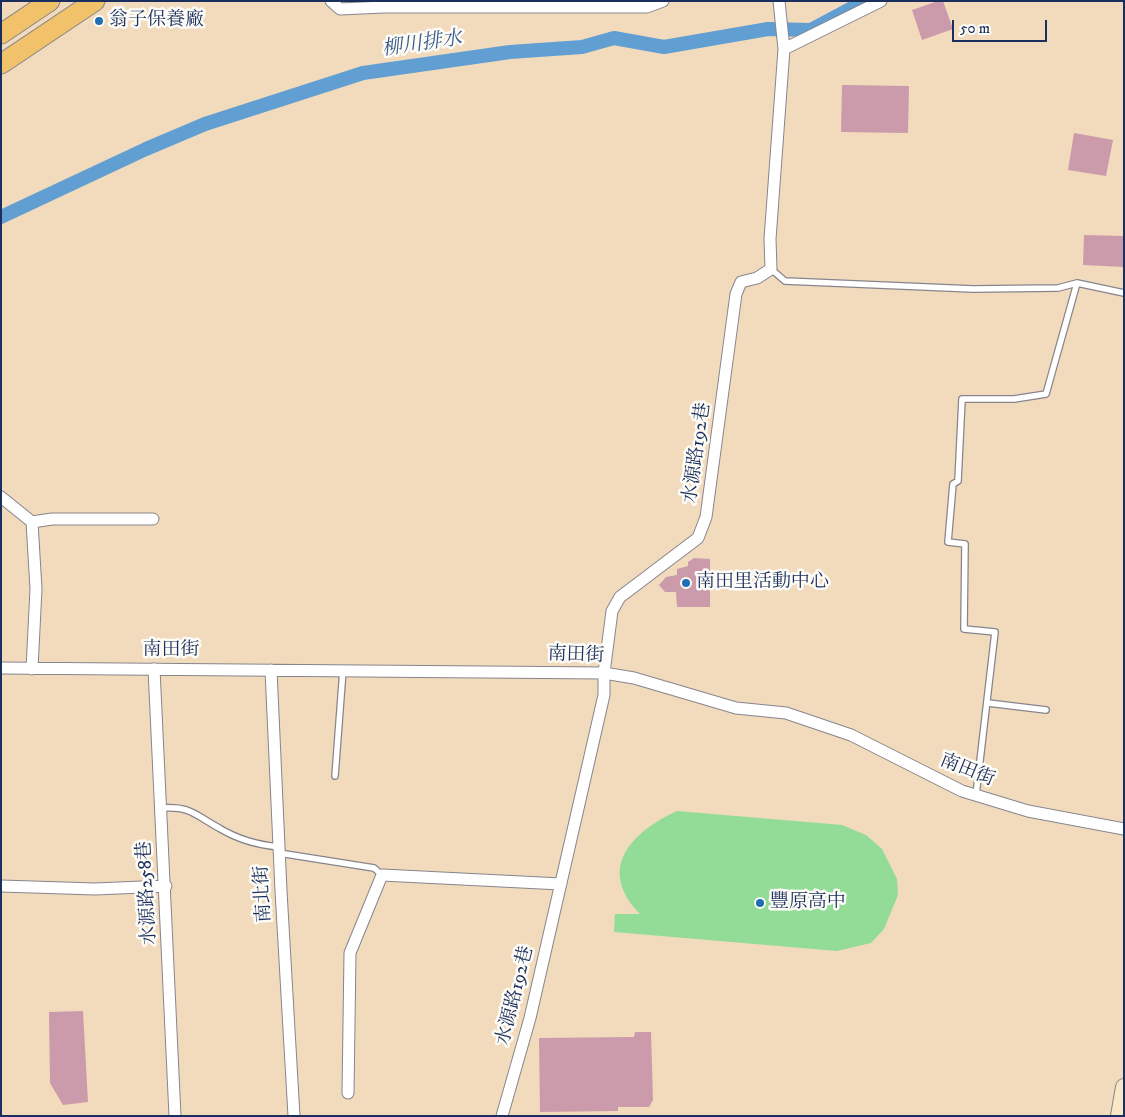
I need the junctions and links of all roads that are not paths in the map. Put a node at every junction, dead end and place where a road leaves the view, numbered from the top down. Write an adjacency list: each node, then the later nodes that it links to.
1 (50, 1): 7 (main road)
2 (95, 1): 9 (main road)
3 (331, 1): 4 (street)
4 (663, 1)
5 (779, 1): 8 (street)
6 (881, 1): 8 (street)
7 (1, 34)
8 (784, 49): 10 (street)
9 (1, 64)
10 (771, 269): 11 (lane); 21 (street, 水源路192巷)
11 (1077, 283): 12 (lane); 22 (lane)
12 (1124, 293)
13 (1, 497): 15 (street)
14 (152, 519): 15 (street)
15 (32, 522): 17 (street)
16 (1, 668): 17 (street, 南田街)
17 (32, 668): 18 (street, 南田街)
18 (154, 668): 19 (street, 南田街); 26 (street, 水源路258巷)
19 (271, 670): 20 (street, 南田街); 28 (street, 南北街)
20 (343, 670): 21 (street, 南田街); 24 (lane)
21 (604, 673): 25 (street, 南田街); 30 (street, 水源路192巷)
22 (988, 703): 23 (lane); 25 (lane)
23 (1046, 710)
24 (335, 776)
25 (976, 795): 27 (street, 南田街)
26 (162, 808): 28 (lane); 32 (street, 水源路258巷)
27 (1124, 828)
28 (279, 850): 29 (lane); 36 (street, 南北街)
29 (382, 875): 30 (street); 34 (street)
30 (561, 884): 37 (street, 水源路192巷)
31 (1, 886): 32 (street)
32 (166, 886): 35 (street, 水源路258巷)
33 (1124, 1087): 38 (street)
34 (348, 1093)
35 (175, 1116)
36 (294, 1116)
37 (502, 1116)
38 (1118, 1116)

